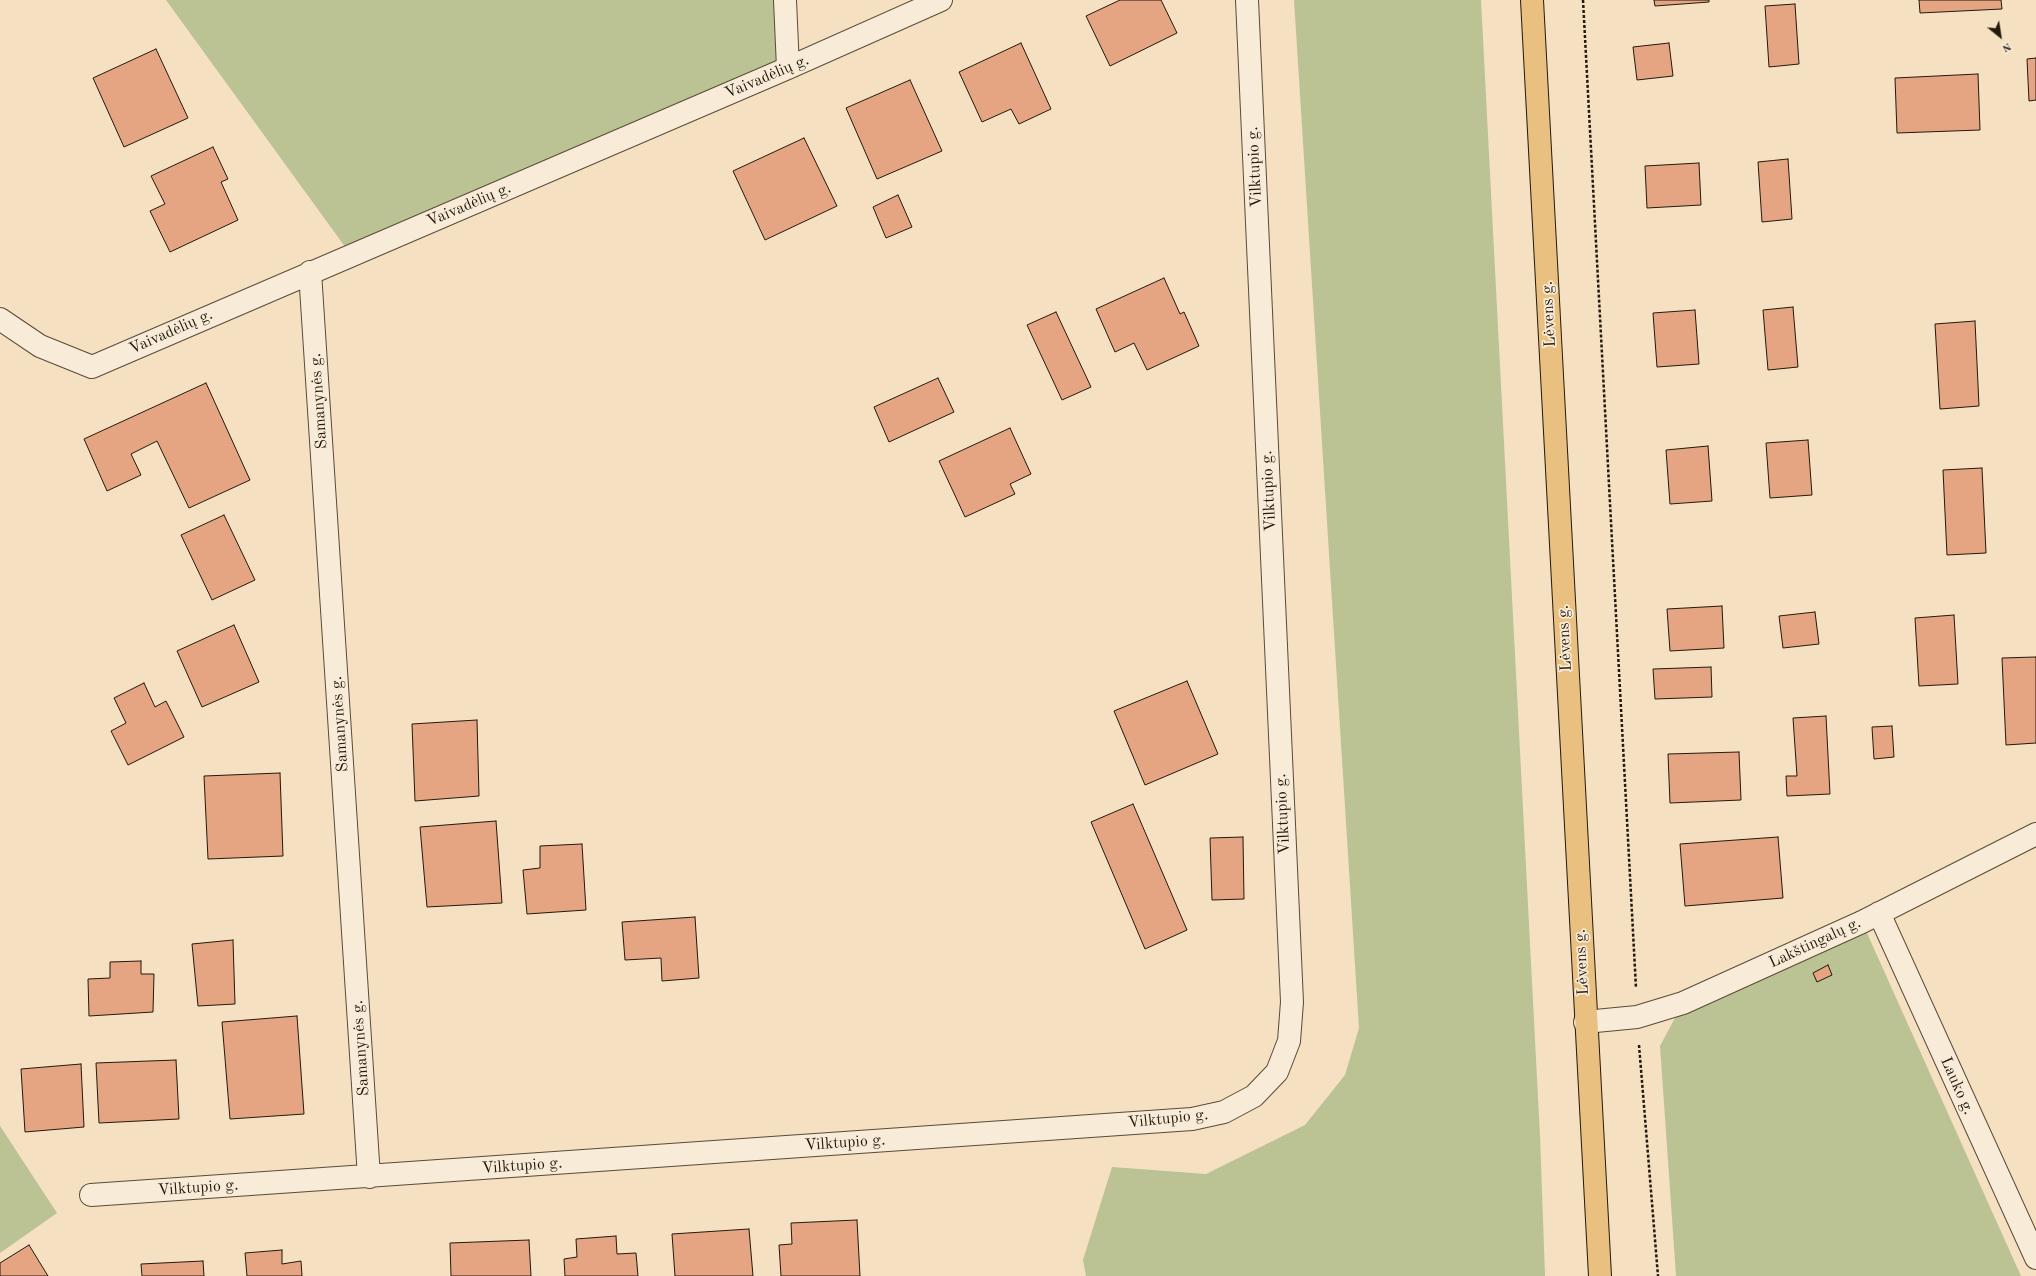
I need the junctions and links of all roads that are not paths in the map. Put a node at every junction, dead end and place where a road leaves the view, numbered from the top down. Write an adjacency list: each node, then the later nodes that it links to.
1 (784, 0): 5 (street)
2 (941, 0): 5 (street, Vaivadėlių g.)
3 (1247, 0): 11 (street, Vilktupio g.)
4 (1532, 0): 10 (main road, Lėvens g.)
5 (788, 68): 6 (street, Vaivadėlių g.)
6 (310, 272): 7 (street, Vaivadėlių g.); 11 (street, Samanynės g.)
7 (0, 319)
8 (2036, 834): 9 (street, Lakštingalų g.)
9 (1879, 913): 10 (street, Lakštingalų g.); 13 (street, Lauko g.)
10 (1585, 1022): 14 (main road, Lėvens g.)
11 (369, 1177): 12 (street, Vilktupio g.)
12 (91, 1195)
13 (2036, 1258)
14 (1600, 1276)

